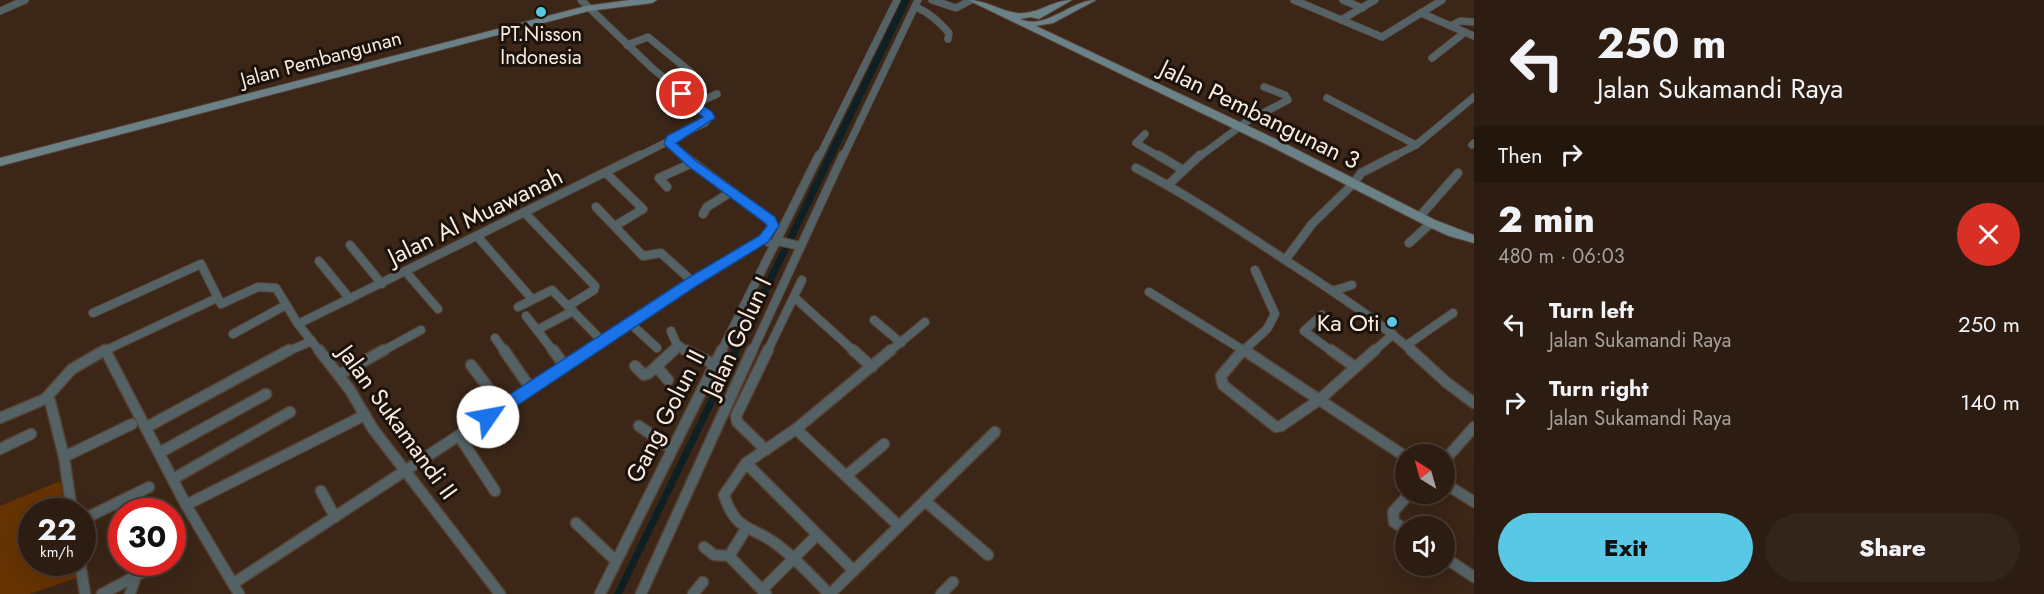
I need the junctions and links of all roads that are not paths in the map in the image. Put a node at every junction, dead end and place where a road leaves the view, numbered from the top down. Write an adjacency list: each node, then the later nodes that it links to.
1 (25, 0): 17 (street)
2 (625, 0): 14 (main road, Jalan Pembangunan)
3 (652, 0): 14 (main road, Jalan Pembangunan)
4 (897, 0): 57 (street, Gang Golun II)
5 (932, 0): 6 (street)
6 (972, 0): 22 (main road)
7 (978, 0): 19 (main road)
8 (1067, 0): 19 (main road)
9 (1091, 0): 19 (main road)
10 (1294, 0): 20 (street)
11 (1343, 0): 16 (street)
12 (1375, 0): 16 (street)
13 (1442, 0): 18 (street)
14 (586, 4): 27 (street); 39 (main road, Jalan Pembangunan); 40 (main road, Jalan Pembangunan)
15 (916, 4): 26 (street); 64 (street, Jalan Golun I)
16 (1362, 8): 20 (street)
17 (0, 11)
18 (1422, 14): 20 (street); 23 (street)
19 (1046, 17): 22 (main road); 35 (main road, Jalan Pembangunan 3)
20 (1341, 20)
21 (1474, 22): 23 (street)
22 (1029, 25): 35 (main road, Jalan Pembangunan 3)
23 (1451, 26): 24 (street)
24 (1465, 32): 25 (street); 28 (street)
25 (1474, 36)
26 (948, 39)
27 (627, 45): 29 (street); 34 (street)
28 (1431, 58)
29 (693, 74)
30 (1264, 87): 35 (street)
31 (717, 94): 34 (street)
32 (1474, 97): 38 (street)
33 (1327, 98): 38 (street)
34 (695, 104): 37 (street, Jalan Al Muawanah)
35 (1241, 125): 43 (street); 46 (main road, Jalan Pembangunan 3)
36 (1145, 134): 43 (street)
37 (669, 141): 41 (street); 44 (street, Jalan Al Muawanah)
38 (1416, 145): 46 (street)
39 (0, 157)
40 (0, 162)
41 (692, 163): 48 (street); 49 (street)
42 (1136, 168): 47 (street)
43 (1183, 171): 47 (street)
44 (606, 173): 51 (street, Jalan Al Muawanah); 55 (street)
45 (1458, 173): 53 (street)
46 (1355, 182): 53 (main road, Jalan Pembangunan 3); 54 (main road, Jalan Pembangunan 3); 65 (street)
47 (1167, 185): 65 (street)
48 (667, 187)
49 (731, 192): 52 (street); 56 (street)
50 (596, 207): 55 (street)
51 (524, 213): 58 (street, Jalan Al Muawanah); 82 (street)
52 (703, 214)
53 (1421, 215): 59 (main road, Jalan Pembangunan 3)
54 (1431, 223): 59 (main road, Jalan Pembangunan 3); 62 (street)
55 (615, 226): 70 (street)
56 (773, 226): 57 (street); 60 (street)
57 (786, 226): 61 (street, Gang Golun II)
58 (477, 236): 68 (street, Jalan Al Muawanah); 77 (street)
59 (1474, 237)
60 (764, 239): 61 (street); 70 (street)
61 (779, 242): 64 (street); 105 (street, Gang Golun II)
62 (1409, 243)
63 (350, 245): 71 (street)
64 (799, 246): 181 (street, Jalan Golun I)
65 (1286, 259): 73 (street)
66 (320, 261): 76 (street)
67 (1255, 270): 103 (street)
68 (406, 272): 71 (street, Jalan Al Muawanah); 81 (street)
69 (802, 280): 75 (street)
70 (693, 282): 90 (street)
71 (382, 284): 76 (street, Jalan Al Muawanah)
72 (1352, 285): 73 (street)
73 (1332, 291): 95 (street)
74 (1149, 292): 103 (street)
75 (794, 297): 111 (street); 135 (street)
76 (350, 299): 89 (street, Jalan Al Muawanah)
77 (532, 299): 80 (street); 82 (street)
78 (220, 301): 79 (street, Jalan Sukamandi II); 83 (street); 104 (street)
79 (286, 305): 89 (street, Jalan Sukamandi II); 94 (street)
80 (518, 307)
81 (438, 309)
82 (570, 309): 92 (street); 98 (street)
83 (93, 313)
84 (1453, 313): 100 (street)
85 (1322, 315): 110 (street)
86 (526, 316): 92 (street)
87 (874, 320): 99 (street)
88 (925, 322): 99 (street)
89 (298, 324): 97 (street, Jalan Sukamandi II)
90 (631, 324): 98 (street); 102 (street)
91 (421, 330): 112 (street)
92 (537, 330): 107 (street)
93 (671, 331): 101 (street)
94 (232, 334)
95 (1393, 334): 100 (street); 110 (street)
96 (495, 338): 114 (street)
97 (312, 341): 112 (street, Jalan Sukamandi II); 124 (street)
98 (603, 342): 107 (street)
99 (901, 343): 111 (street)
100 (1407, 345): 118 (street)
101 (679, 346): 105 (street); 109 (street)
102 (657, 348)
103 (1243, 350): 117 (street); 117 (street)
104 (105, 351): 116 (street); 124 (street)
105 (714, 364): 133 (street, Gang Golun II)
106 (471, 365): 119 (street)
107 (566, 366): 114 (street)
108 (635, 366): 109 (street)
109 (657, 367): 113 (street)
110 (1355, 367): 117 (street)
111 (872, 368): 127 (street)
112 (339, 375): 121 (street, Jalan Sukamandi II)
113 (668, 380)
114 (531, 388): 119 (street)
115 (266, 394): 137 (street)
116 (45, 399): 122 (street); 138 (street)
117 (1319, 399): 136 (street)
118 (1474, 403)
119 (503, 407): 130 (street)
120 (290, 412): 142 (street)
121 (365, 415): 140 (street, Jalan Sukamandi II); 152 (street)
122 (0, 418)
123 (132, 424): 138 (street)
124 (147, 426): 137 (street)
125 (639, 426): 133 (street)
126 (1474, 427): 134 (street)
127 (796, 429): 135 (street); 141 (street)
128 (995, 432): 149 (street)
129 (31, 434): 132 (street)
130 (459, 436): 140 (street); 146 (street)
131 (884, 444): 141 (street)
132 (0, 449)
133 (672, 449): 164 (street, Gang Golun II)
134 (1455, 449)
135 (765, 450): 139 (street)
136 (1395, 450)
137 (159, 453): 142 (street)
138 (64, 457): 147 (street)
139 (746, 463): 158 (street); 159 (street)
140 (405, 471): 154 (street); 179 (street, Jalan Sukamandi II)
141 (846, 476): 157 (street)
142 (172, 479): 148 (street)
143 (148, 487): 153 (street)
144 (1455, 490): 150 (street)
145 (321, 491): 154 (street)
146 (495, 491)
147 (70, 498)
148 (182, 498)
149 (925, 501): 157 (street); 161 (street)
150 (1474, 502)
151 (1400, 504): 156 (street)
152 (186, 505): 173 (street)
153 (96, 513)
154 (335, 517): 173 (street)
155 (576, 523): 164 (street)
156 (1395, 523)
157 (899, 526): 166 (street)
158 (746, 529): 162 (street); 163 (street)
159 (816, 535): 163 (street); 166 (street)
160 (704, 547): 162 (street)
161 (988, 555)
162 (729, 556): 174 (street)
163 (794, 559): 174 (street); 175 (street)
164 (616, 561): 180 (street, Gang Golun II)
165 (1455, 565): 169 (street)
166 (854, 571): 175 (street)
167 (82, 576): 176 (street)
168 (140, 576): 170 (street)
169 (1474, 578)
170 (135, 579): 177 (street); 178 (street)
171 (702, 582): 182 (street)
172 (953, 582): 183 (street)
173 (236, 589)
174 (764, 592)
175 (836, 592)
176 (85, 594)
177 (102, 594)
178 (130, 594)
179 (500, 594)
180 (600, 594)
181 (641, 594)
182 (693, 594)
183 (941, 594)

